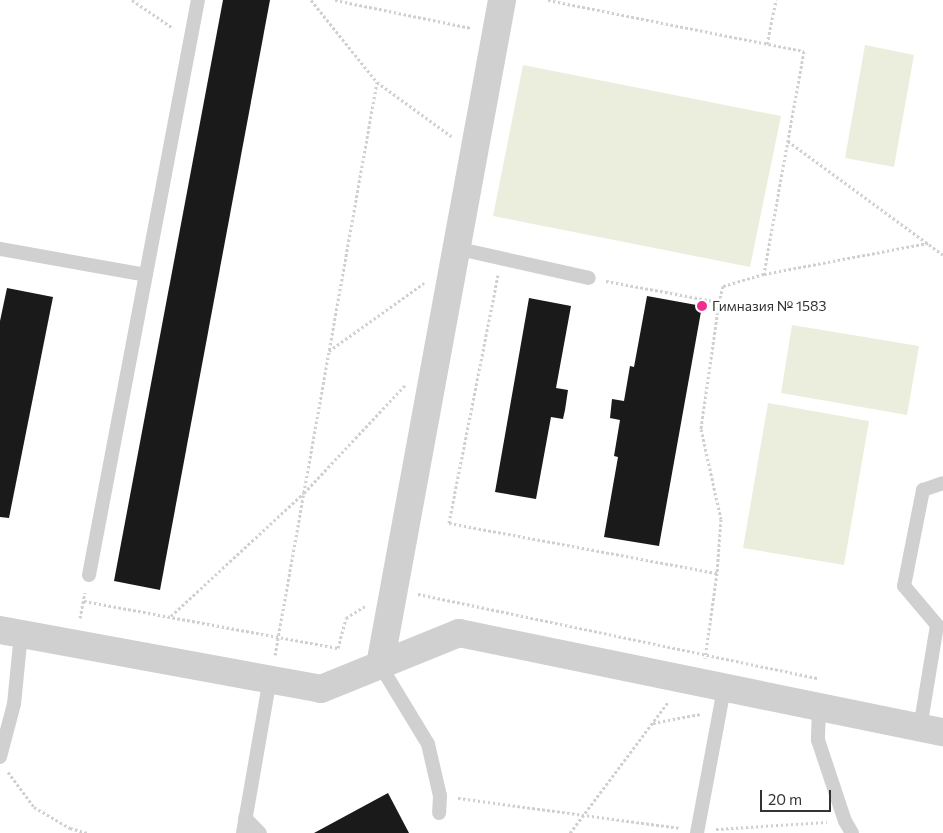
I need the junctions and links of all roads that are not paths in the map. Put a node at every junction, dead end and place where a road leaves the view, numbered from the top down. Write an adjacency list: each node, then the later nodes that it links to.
1 (198, 0): 5 (lane)
2 (502, 0): 4 (street)
3 (0, 249): 5 (lane)
4 (454, 255): 6 (lane); 10 (street)
5 (146, 275): 8 (lane)
6 (589, 278)
7 (943, 483): 14 (lane)
8 (89, 575)
9 (10, 632): 11 (street); 15 (lane)
10 (380, 665): 11 (street); 12 (street); 16 (lane)
11 (270, 679): 17 (lane)
12 (722, 700): 13 (street); 19 (lane)
13 (819, 708): 14 (street); 18 (lane)
14 (932, 730)
15 (3, 763)
16 (439, 812)
17 (245, 818): 20 (lane); 21 (lane)
18 (849, 827)
19 (698, 832)
20 (243, 833)
21 (260, 833)

